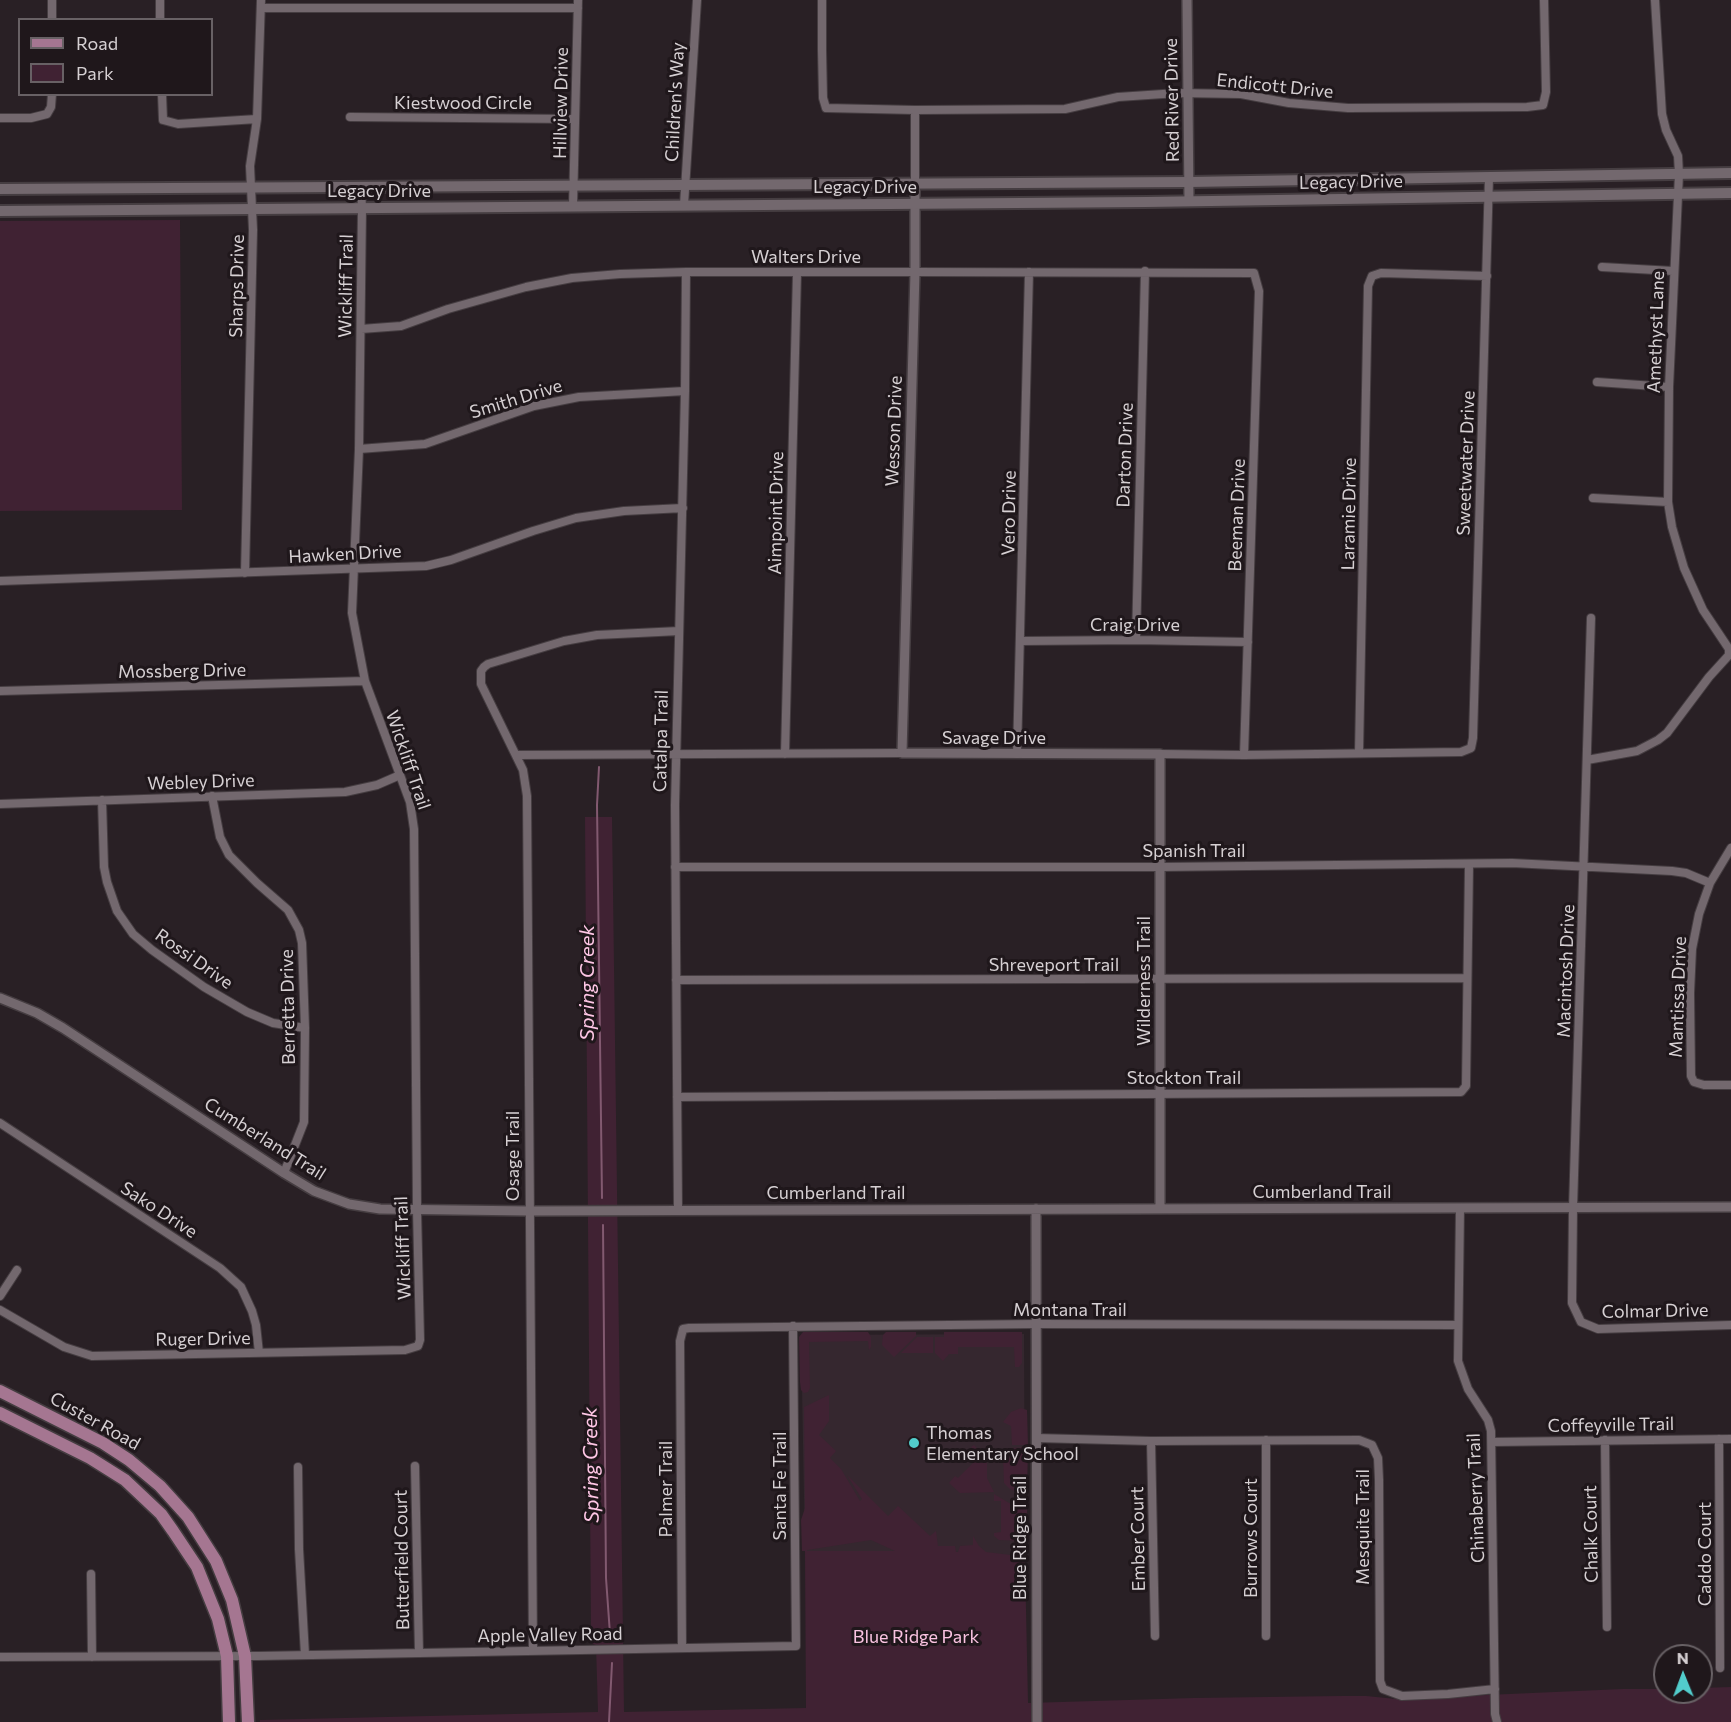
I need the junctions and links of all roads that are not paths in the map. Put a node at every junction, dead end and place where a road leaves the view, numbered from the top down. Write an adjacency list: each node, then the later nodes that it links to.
1 (51, 0): 10 (street)
2 (160, 0): 11 (street)
3 (697, 0): 25 (street, Children's Way)
4 (822, 0): 15 (street, Endicott Drive)
5 (1187, 0): 12 (street, Red River Drive)
6 (1544, 0): 12 (street, Endicott Drive)
7 (1655, 0): 21 (street, Amethyst Lane)
8 (261, 4): 9 (street); 18 (street, Sharps Drive)
9 (578, 4): 19 (street, Hillview Drive)
10 (52, 18)
11 (160, 18)
12 (1187, 93): 15 (street, Endicott Drive); 23 (street, Red River Drive)
13 (52, 96): 17 (street)
14 (162, 96): 18 (street)
15 (915, 110): 24 (street, Wesson Drive)
16 (350, 117): 19 (street, Kiestwood Circle)
17 (0, 118)
18 (257, 119): 28 (street, Sharps Drive)
19 (575, 119): 26 (street, Hillview Drive)
20 (1731, 173): 21 (main road, Legacy Drive)
21 (1679, 174): 22 (main road, Legacy Drive); 31 (street, Amethyst Lane)
22 (1489, 177): 23 (main road, Legacy Drive); 32 (street, Sweetwater Drive)
23 (1189, 182): 24 (main road, Legacy Drive); 33 (street, Red River Drive)
24 (915, 183): 25 (main road, Legacy Drive); 34 (street, Wesson Drive)
25 (685, 185): 26 (main road, Legacy Drive); 35 (street, Children's Way)
26 (574, 186): 27 (main road, Legacy Drive); 36 (street, Hillview Drive)
27 (361, 187): 28 (main road, Legacy Drive); 37 (street, Wickliff Trail)
28 (252, 188): 29 (main road, Legacy Drive); 38 (street, Sharps Drive)
29 (0, 189)
30 (1731, 193): 31 (main road, Legacy Drive)
31 (1677, 194): 32 (main road, Legacy Drive); 41 (street, Amethyst Lane)
32 (1489, 196): 33 (main road, Legacy Drive); 48 (street, Sweetwater Drive)
33 (1189, 201): 34 (main road, Legacy Drive)
34 (915, 203): 35 (main road, Legacy Drive); 43 (street, Wesson Drive)
35 (684, 205): 36 (main road, Legacy Drive)
36 (573, 206): 37 (main road, Legacy Drive)
37 (363, 208): 38 (main road, Legacy Drive); 49 (street, Wickliff Trail)
38 (253, 209): 39 (main road, Legacy Drive); 58 (street, Sharps Drive)
39 (0, 211)
40 (1602, 267): 41 (street)
41 (1673, 271): 51 (street, Amethyst Lane)
42 (686, 272): 46 (street, Walters Drive); 49 (street, Walters Drive); 52 (street, Catalpa Trail)
43 (915, 272): 44 (street, Walters Drive); 46 (street, Walters Drive); 68 (street, Wesson Drive)
44 (1029, 272): 45 (street, Walters Drive); 63 (street, Vero Drive)
45 (1145, 272): 47 (street, Walters Drive); 62 (street, Darton Drive)
46 (797, 273): 70 (street, Aimpoint Drive)
47 (1256, 276): 64 (street, Beeman Drive)
48 (1487, 276): 67 (street, Sweetwater Drive); 69 (street, Laramie Drive)
49 (361, 329): 53 (street, Wickliff Trail)
50 (1597, 382): 51 (street)
51 (1669, 387): 55 (street, Amethyst Lane)
52 (685, 391): 53 (street, Smith Drive); 56 (street, Catalpa Trail)
53 (359, 449): 57 (street, Wickliff Trail)
54 (1593, 498): 55 (street)
55 (1668, 502): 76 (street, Amethyst Lane)
56 (683, 508): 57 (street, Hawken Drive); 61 (street, Catalpa Trail)
57 (353, 570): 58 (street, Hawken Drive); 65 (street, Wickliff Trail)
58 (245, 573): 59 (street, Hawken Drive)
59 (0, 581)
60 (1591, 618): 76 (street, Macintosh Drive)
61 (679, 631): 73 (street, Osage Trail); 74 (street, Catalpa Trail)
62 (1136, 640): 63 (street, Craig Drive); 64 (street, Craig Drive)
63 (1021, 641): 71 (street, Vero Drive)
64 (1248, 642): 75 (street, Beeman Drive)
65 (365, 681): 66 (street, Mossberg Drive); 77 (street, Wickliff Trail)
66 (0, 691)
67 (1471, 748): 69 (street, Savage Drive)
68 (902, 753): 70 (street, Savage Drive); 71 (street, Savage Drive)
69 (1359, 753): 75 (street, Savage Drive)
70 (785, 754): 74 (street, Savage Drive)
71 (1017, 754): 72 (street, Savage Drive)
72 (1160, 754): 75 (street, Savage Drive); 84 (street, Wilderness Trail)
73 (517, 755): 74 (street, Savage Drive); 103 (street, Osage Trail)
74 (675, 755): 83 (street, Catalpa Trail)
75 (1244, 755)
76 (1587, 760): 85 (street, Macintosh Drive)
77 (400, 775): 78 (street, Webley Drive); 102 (street, Wickliff Trail)
78 (212, 796): 79 (street, Webley Drive); 91 (street, Berretta Drive)
79 (102, 800): 80 (street, Webley Drive); 91 (street, Rossi Drive)
80 (0, 804)
81 (1731, 848): 86 (street, Mantissa Drive)
82 (1468, 865): 84 (street, Spanish Trail); 85 (street, Spanish Trail); 87 (street, Stockton Trail)
83 (675, 867): 84 (street, Spanish Trail); 89 (street, Catalpa Trail)
84 (1160, 867): 88 (street, Wilderness Trail)
85 (1584, 867): 86 (street, Spanish Trail); 99 (street, Macintosh Drive)
86 (1710, 883): 92 (street, Mantissa Drive)
87 (1467, 978): 88 (street, Shreveport Trail); 93 (street, Stockton Trail)
88 (1160, 979): 89 (street, Shreveport Trail); 93 (street, Wilderness Trail)
89 (676, 980): 94 (street, Catalpa Trail)
90 (0, 998): 96 (street, Cumberland Trail)
91 (305, 1028): 96 (street, Berretta Drive)
92 (1731, 1085)
93 (1160, 1093): 94 (street, Stockton Trail); 101 (street, Wilderness Trail)
94 (676, 1097): 104 (street, Catalpa Trail)
95 (0, 1123): 115 (street, Sako Drive)
96 (284, 1173): 102 (street, Cumberland Trail)
97 (1731, 1207): 99 (street, Cumberland Trail)
98 (1460, 1208): 99 (street, Cumberland Trail); 101 (street, Cumberland Trail); 110 (street, Chinaberry Trail)
99 (1573, 1208): 108 (street, Macintosh Drive)
100 (1036, 1209): 101 (street, Cumberland Trail); 104 (street, Cumberland Trail); 109 (street, Blue Ridge Trail)
101 (1160, 1209)
102 (417, 1210): 103 (street, Cumberland Trail); 114 (street, Wickliff Trail)
103 (529, 1211): 104 (street, Cumberland Trail); 135 (street, Osage Trail)
104 (678, 1211)
105 (17, 1270): 106 (street)
106 (0, 1296)
107 (0, 1310): 115 (street, Ruger Drive)
108 (1581, 1322): 111 (street, Colmar Drive)
109 (1036, 1324): 110 (street, Montana Trail); 112 (street, Montana Trail); 118 (street, Blue Ridge Trail)
110 (1458, 1325): 124 (street, Chinaberry Trail)
111 (1731, 1325)
112 (793, 1326): 113 (street, Montana Trail); 133 (street, Santa Fe Trail)
113 (683, 1329): 134 (street, Palmer Trail)
114 (418, 1346): 115 (street, Ruger Drive)
115 (259, 1353)
116 (0, 1391): 127 (main road, Custer Road)
117 (0, 1413): 128 (main road, Custer Road)
118 (1036, 1438): 123 (street, Mesquite Trail); 146 (street, Blue Ridge Trail)
119 (1719, 1439): 120 (street, Coffeyville Trail); 122 (street, Coffeyville Trail); 142 (street, Caddo Court)
120 (1731, 1439)
121 (1266, 1440): 123 (street, Mesquite Trail); 132 (street, Burrows Court); 143 (street, Mesquite Trail)
122 (1605, 1440): 124 (street, Coffeyville Trail); 130 (street, Chalk Court)
123 (1151, 1441): 131 (street, Ember Court)
124 (1492, 1442): 143 (street, Chinaberry Trail)
125 (415, 1466): 136 (street, Butterfield Court)
126 (298, 1467): 137 (street)
127 (175, 1501): 128 (main road); 139 (main road, Custer Road)
128 (160, 1514): 138 (main road, Custer Road)
129 (91, 1574): 141 (street)
130 (1607, 1627)
131 (1155, 1636)
132 (1266, 1636)
133 (796, 1646): 134 (street, Apple Valley Road)
134 (682, 1648): 135 (street, Apple Valley Road)
135 (533, 1651): 136 (street, Apple Valley Road)
136 (419, 1653): 137 (street, Apple Valley Road)
137 (305, 1655): 139 (street, Apple Valley Road)
138 (227, 1656): 139 (street, Apple Valley Road); 141 (street, Apple Valley Road); 144 (main road, Custer Road)
139 (245, 1656): 145 (main road, Custer Road)
140 (0, 1657): 141 (street, Apple Valley Road)
141 (92, 1657)
142 (1720, 1668)
143 (1495, 1689): 147 (street, Chinaberry Trail)
144 (229, 1722)
145 (248, 1722)
146 (1037, 1722)
147 (1497, 1722)

